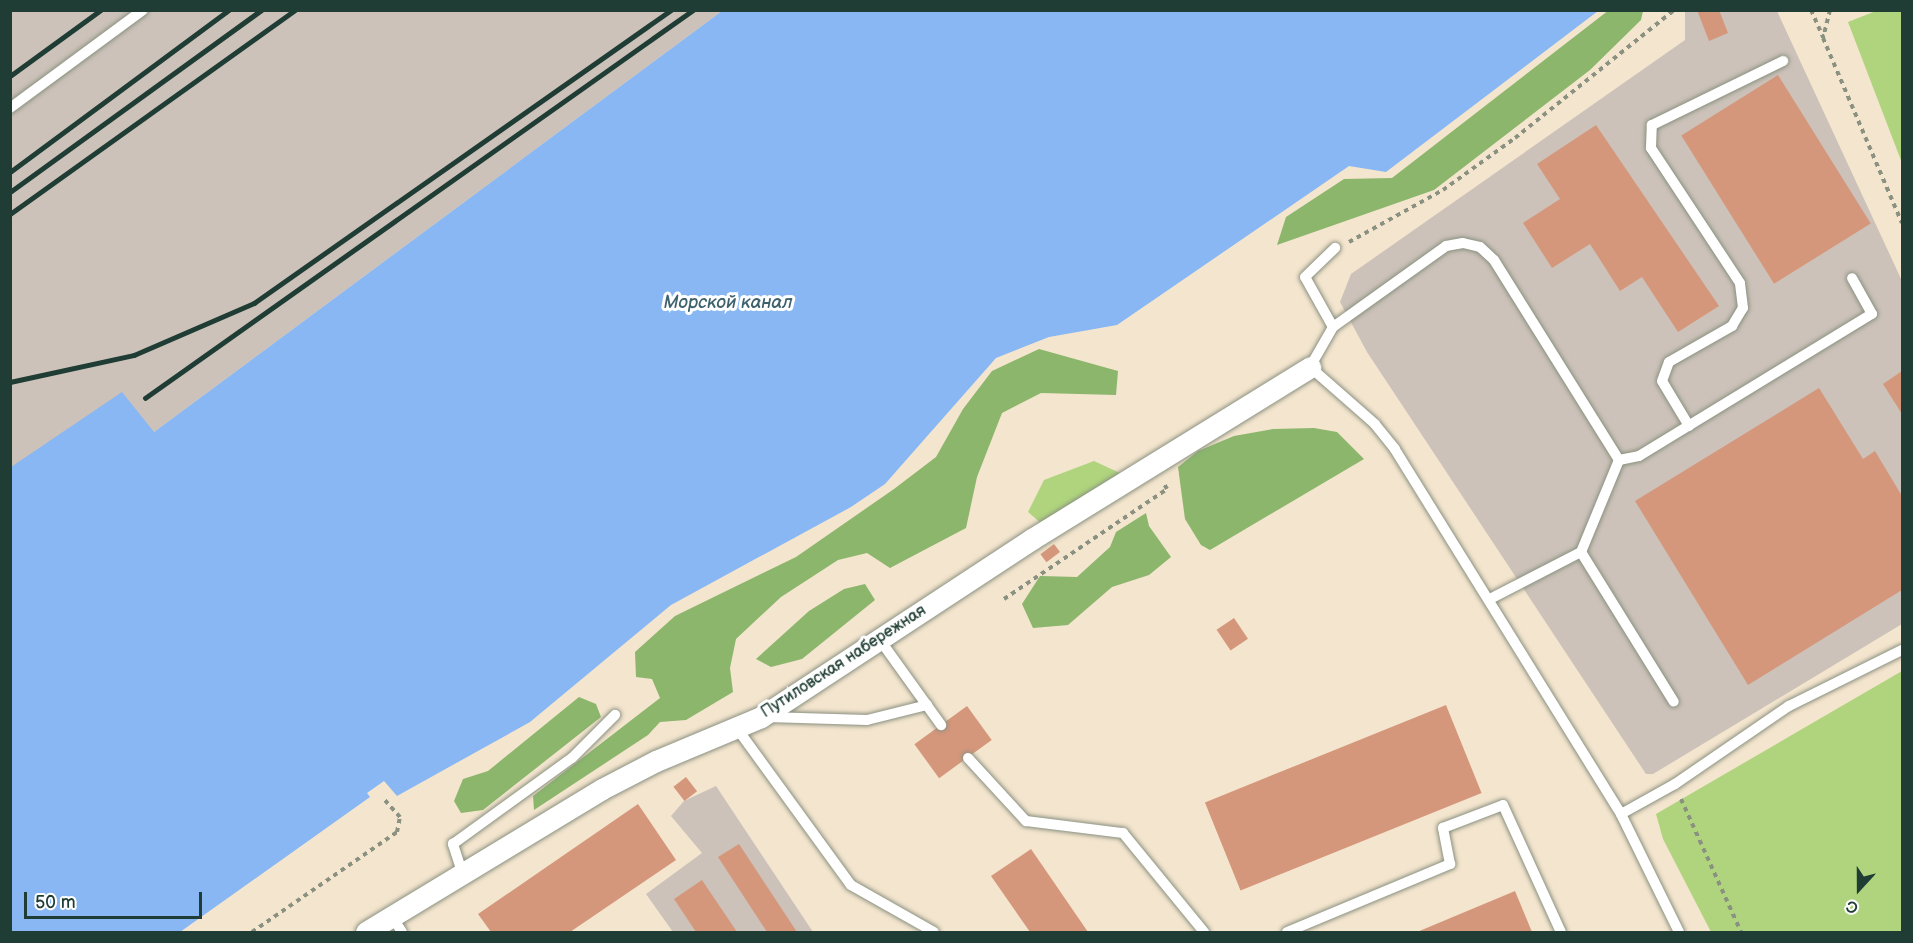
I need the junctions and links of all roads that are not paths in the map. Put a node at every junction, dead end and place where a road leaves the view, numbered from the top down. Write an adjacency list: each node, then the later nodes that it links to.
1 (143, 10): 3 (lane)
2 (1783, 61): 8 (lane)
3 (10, 108)
4 (1335, 248): 6 (lane)
5 (1852, 278): 8 (lane)
6 (1333, 327): 7 (lane); 9 (lane)
7 (1310, 367): 11 (lane); 12 (street, Путиловская набережная)
8 (1689, 426): 9 (lane)
9 (1619, 460): 10 (lane)
10 (1581, 552): 11 (lane); 14 (lane)
11 (1490, 599): 21 (lane)
12 (880, 640): 15 (lane); 17 (street, Путиловская набережная)
13 (1902, 650): 21 (lane)
14 (1674, 702)
15 (927, 705): 17 (lane); 18 (lane)
16 (615, 715): 22 (lane)
17 (761, 717): 19 (street, Путиловская набережная)
18 (941, 725)
19 (736, 727): 22 (street, Путиловская набережная); 25 (lane)
20 (968, 758): 26 (lane)
21 (1621, 814): 29 (lane)
22 (463, 875): 23 (street, Путиловская набережная)
23 (397, 925): 24 (street, Путиловская набережная)
24 (366, 933)
25 (934, 933)
26 (1204, 933)
27 (1287, 933): 28 (lane)
28 (1561, 933)
29 (1679, 933)

